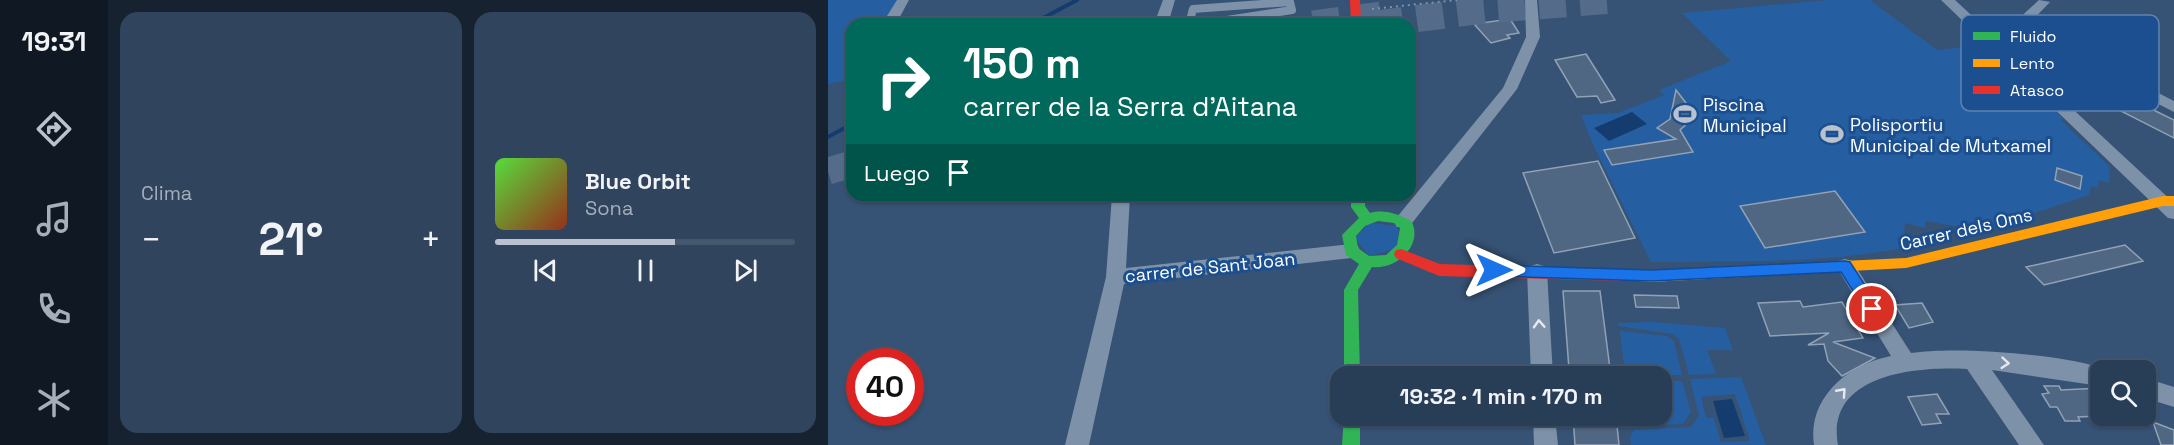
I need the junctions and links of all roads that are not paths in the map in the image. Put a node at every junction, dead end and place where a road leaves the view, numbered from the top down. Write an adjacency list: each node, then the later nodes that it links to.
1 (903, 0): 8 (street)
2 (1169, 0): 9 (street)
3 (1531, 0): 19 (street)
4 (1947, 0): 6 (street)
5 (2044, 2): 7 (street)
6 (1963, 15)
7 (2030, 15)
8 (892, 18)
9 (1163, 18)
10 (1191, 18): 11 (lane)
11 (1240, 18)
12 (2159, 99): 13 (street)
13 (2174, 107)
14 (2068, 111): 17 (street)
15 (1121, 201): 25 (street, carrer de Sant Joan)
16 (1358, 201): 18 (street)
17 (2170, 205): 23 (street, Carrer dels Oms)
18 (1367, 219): 19 (street); 20 (street)
19 (1403, 222): 21 (street)
20 (1351, 251): 22 (street); 25 (street, carrer de Sant Joan)
21 (1401, 254): 22 (street); 24 (street, Carrer dels Oms)
22 (1368, 261): 28 (street)
23 (1845, 266): 24 (street, Carrer dels Oms); 27 (street)
24 (1537, 271): 29 (street, one-way to 24)
25 (1116, 277): 35 (street)
26 (1973, 360): 27 (street); 30 (street, one-way to 30); 39 (street)
27 (1905, 361): 38 (street, one-way to 27)
28 (1352, 366)
29 (1542, 366)
30 (2090, 375)
31 (2156, 392): 32 (street)
32 (2174, 398)
33 (1352, 426): 36 (street)
34 (1545, 426): 37 (street)
35 (1077, 445)
36 (1351, 445)
37 (1546, 445)
38 (1826, 445)
39 (2032, 445)

